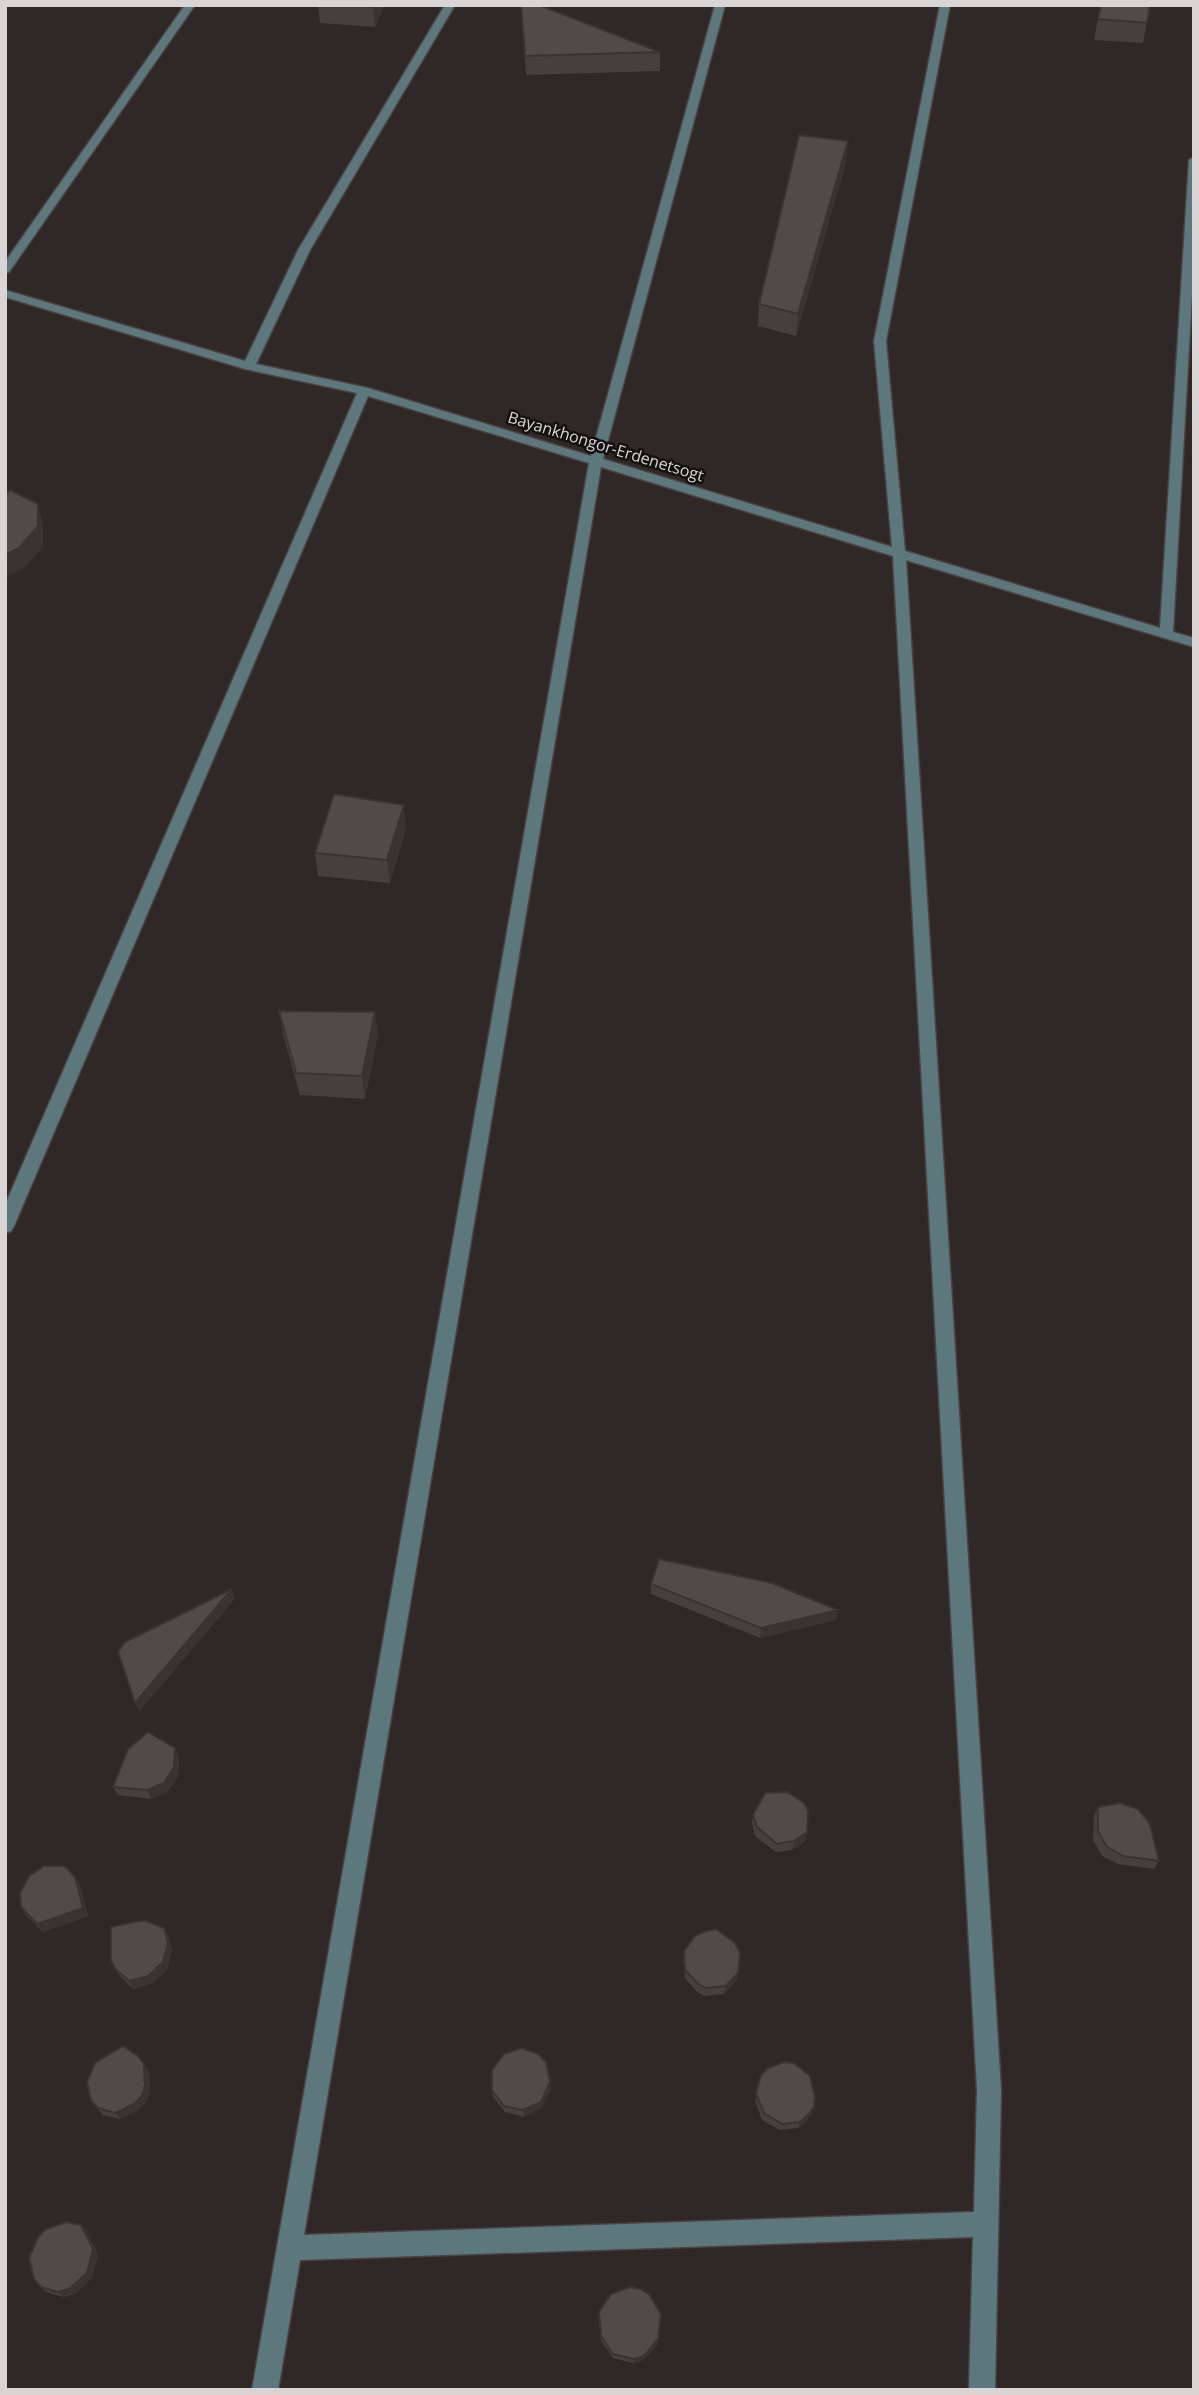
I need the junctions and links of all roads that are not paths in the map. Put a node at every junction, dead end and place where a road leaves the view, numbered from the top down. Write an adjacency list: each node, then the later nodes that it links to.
1 (190, 5): 6 (street)
2 (450, 5): 8 (street)
3 (720, 5): 10 (street)
4 (945, 5): 11 (street)
5 (1194, 160): 12 (street)
6 (5, 270)
7 (5, 293): 8 (street, Bayankhongor-Erdenetsogt)
8 (248, 366): 9 (street, Bayankhongor-Erdenetsogt)
9 (364, 391): 10 (street, Bayankhongor-Erdenetsogt); 14 (street)
10 (596, 461): 11 (street, Bayankhongor-Erdenetsogt); 16 (street)
11 (899, 553): 12 (street, Bayankhongor-Erdenetsogt); 15 (street)
12 (1166, 634): 13 (street, Bayankhongor-Erdenetsogt)
13 (1194, 643)
14 (5, 1226)
15 (986, 2224): 16 (street); 18 (street)
16 (289, 2248): 17 (street)
17 (265, 2390)
18 (982, 2390)

